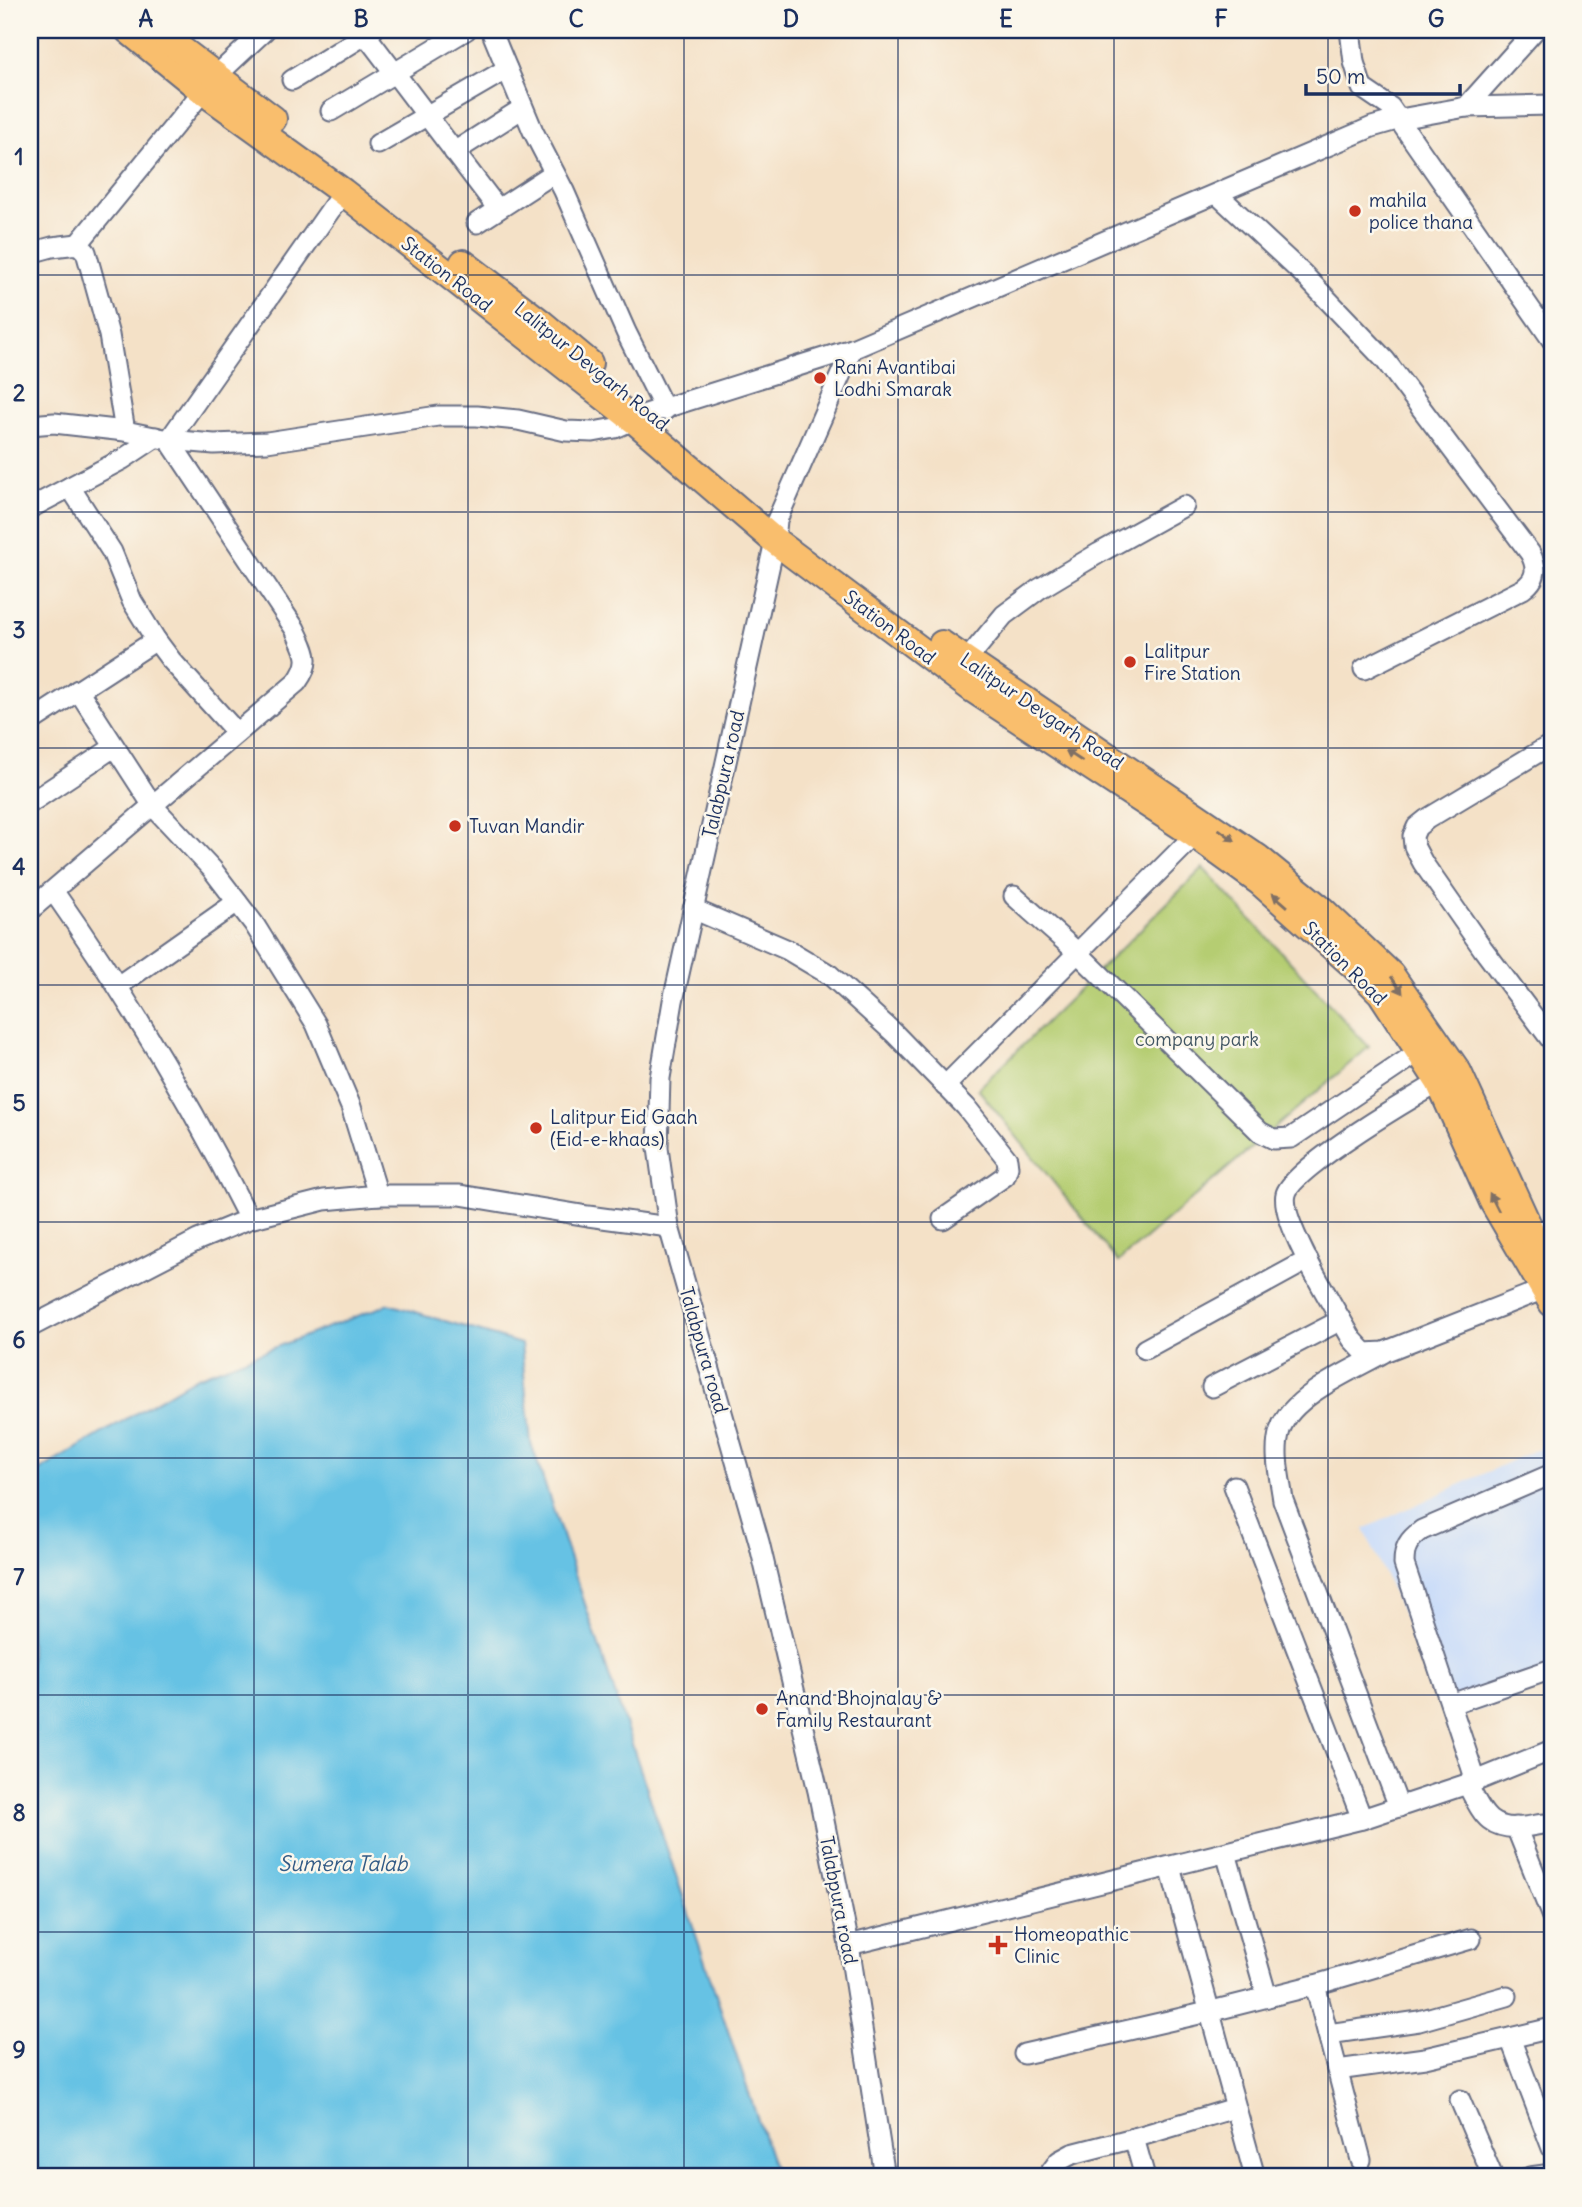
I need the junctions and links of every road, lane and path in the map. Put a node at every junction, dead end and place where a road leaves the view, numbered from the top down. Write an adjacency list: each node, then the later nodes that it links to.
1 (128, 30): 12 (main road, Station Road)
2 (154, 30): 12 (main road, Lalitpur Devgarh Road)
3 (265, 30): 12 (street)
4 (466, 30): 10 (street)
5 (491, 30): 9 (street)
6 (1350, 30): 18 (street)
7 (1535, 30): 14 (street)
8 (367, 31): 10 (street); 11 (street)
9 (507, 69): 15 (street); 17 (street)
10 (394, 72): 16 (street); 17 (street)
11 (292, 80)
12 (210, 83): 22 (main road, Station Road); 26 (street); 30 (main road, Lalitpur Devgarh Road)
13 (1552, 105): 14 (street)
14 (1466, 107): 18 (street)
15 (523, 108): 20 (street); 21 (street)
16 (331, 111)
17 (427, 116): 19 (street); 20 (street)
18 (1400, 119): 23 (street); 28 (street)
19 (378, 144)
20 (454, 152): 24 (street)
21 (554, 173): 24 (street); 30 (street)
22 (343, 192): 30 (main road, Station Road); 33 (street)
23 (1217, 194): 29 (street); 40 (street)
24 (498, 209): 25 (street)
25 (477, 223)
26 (78, 244): 27 (street); 32 (street)
27 (30, 253)
28 (1552, 340)
29 (852, 349): 30 (street); 37 (street, Talabpura road)
30 (649, 415): 33 (street); 37 (main road, Lalitpur Devgarh Road)
31 (30, 425): 32 (street)
32 (125, 431): 33 (street)
33 (162, 439): 34 (street); 43 (street)
34 (70, 487): 35 (street); 38 (street)
35 (30, 505)
36 (1184, 506): 39 (street)
37 (776, 530): 39 (main road, Lalitpur Devgarh Road); 48 (main road, Station Road, one-way to 37); 52 (street, Talabpura road)
38 (156, 640): 41 (street); 43 (street)
39 (966, 662): 58 (main road, Lalitpur Devgarh Road, one-way to 58)
40 (1364, 669)
41 (78, 690): 42 (street); 45 (street)
42 (30, 722)
43 (237, 733): 47 (street)
44 (1552, 744): 56 (street)
45 (114, 747): 46 (street); 47 (street)
46 (30, 803)
47 (153, 806): 49 (street); 51 (street)
48 (1195, 835): 54 (street); 57 (main road, Station Road, one-way to 48)
49 (54, 892): 53 (street); 55 (street)
50 (1014, 896): 54 (street)
51 (237, 902): 55 (street); 60 (street)
52 (693, 909): 59 (street); 63 (street, Talabpura road)
53 (30, 910)
54 (1078, 953): 57 (street); 59 (street)
55 (118, 986): 61 (street)
56 (1552, 1041)
57 (1420, 1051): 58 (main road, Station Road)
58 (1448, 1077): 64 (main road, Lalitpur Devgarh Road); 65 (street); 66 (main road, Station Road, one-way to 58)
59 (945, 1086): 62 (street)
60 (378, 1195): 61 (street); 63 (street)
61 (249, 1219): 68 (street)
62 (943, 1219)
63 (670, 1227): 86 (street, Talabpura road)
64 (1542, 1231): 66 (main road, Lalitpur Devgarh Road)
65 (1308, 1260): 67 (street); 69 (street)
66 (1550, 1289): 70 (street)
67 (1341, 1320): 70 (street); 71 (street)
68 (30, 1326)
69 (1145, 1349)
70 (1384, 1352): 78 (street)
71 (1212, 1387)
72 (1552, 1474): 75 (street)
73 (1234, 1486): 79 (street)
74 (1552, 1669): 75 (street)
75 (1451, 1704): 77 (street)
76 (1552, 1750): 77 (street)
77 (1472, 1782): 78 (street); 81 (street)
78 (1399, 1807): 79 (street)
79 (1362, 1819): 82 (street)
80 (1552, 1824): 81 (street)
81 (1516, 1827): 84 (street)
82 (1226, 1853): 83 (street); 89 (street)
83 (1170, 1867): 86 (street); 90 (street)
84 (1552, 1917)
85 (1471, 1939): 87 (street)
86 (849, 1945): 103 (street, Talabpura road)
87 (1315, 1985): 89 (street); 92 (street)
88 (1507, 1996): 92 (street)
89 (1267, 1997): 90 (street)
90 (1208, 2012): 94 (street); 97 (street)
91 (1552, 2028): 93 (street)
92 (1328, 2034): 95 (street)
93 (1510, 2038): 95 (street); 99 (street)
94 (1024, 2054)
95 (1337, 2070): 100 (street)
96 (1460, 2100): 106 (street)
97 (1235, 2108): 98 (street); 105 (street)
98 (1134, 2138): 101 (street); 104 (street)
99 (1552, 2148)
100 (1361, 2160)
101 (1053, 2174)
102 (1552, 2174): 107 (street)
103 (885, 2177)
104 (1145, 2177)
105 (1255, 2177)
106 (1493, 2177)
107 (1530, 2177)

